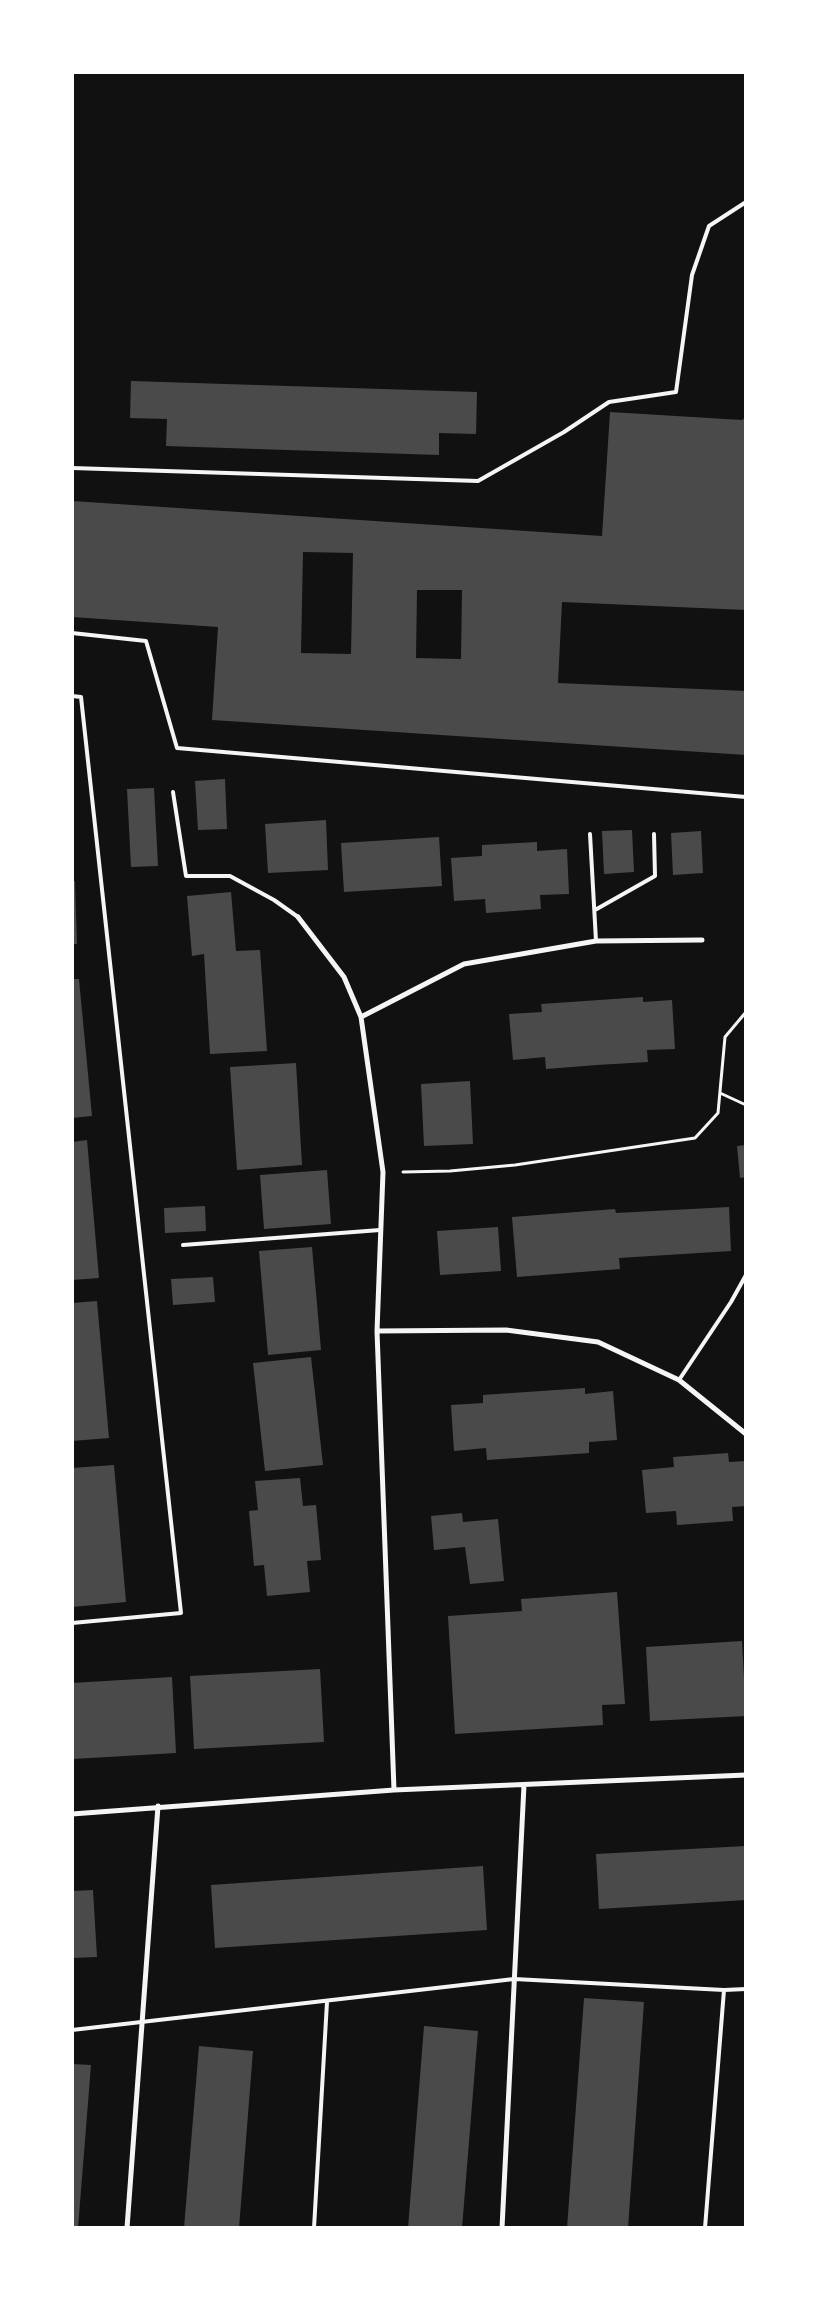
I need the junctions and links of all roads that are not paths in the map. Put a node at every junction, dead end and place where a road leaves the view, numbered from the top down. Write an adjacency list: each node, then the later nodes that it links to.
1 (746, 202): 2 (lane)
2 (72, 468)
3 (72, 633): 6 (lane)
4 (72, 696): 20 (lane)
5 (173, 792): 10 (lane)
6 (746, 797)
7 (590, 834): 9 (lane)
8 (654, 834): 9 (lane)
9 (595, 910): 12 (lane)
10 (298, 917): 13 (street)
11 (702, 940): 12 (street)
12 (596, 941): 13 (street)
13 (361, 1017): 14 (street)
14 (380, 1230): 15 (lane); 17 (street)
15 (183, 1245)
16 (746, 1275): 18 (lane)
17 (378, 1331): 18 (street); 23 (street)
18 (679, 1380): 19 (street)
19 (746, 1434)
20 (72, 1623)
21 (746, 1775): 22 (street)
22 (524, 1785): 23 (street); 26 (street)
23 (394, 1790): 24 (street)
24 (158, 1806): 25 (street); 30 (street)
25 (72, 1814)
26 (514, 1979): 27 (lane); 29 (lane); 34 (street)
27 (724, 1990): 28 (lane); 35 (lane)
28 (746, 1990)
29 (326, 2002): 30 (lane); 33 (lane)
30 (142, 2023): 31 (lane); 32 (street)
31 (72, 2030)
32 (127, 2228)
33 (314, 2228)
34 (502, 2228)
35 (705, 2228)

